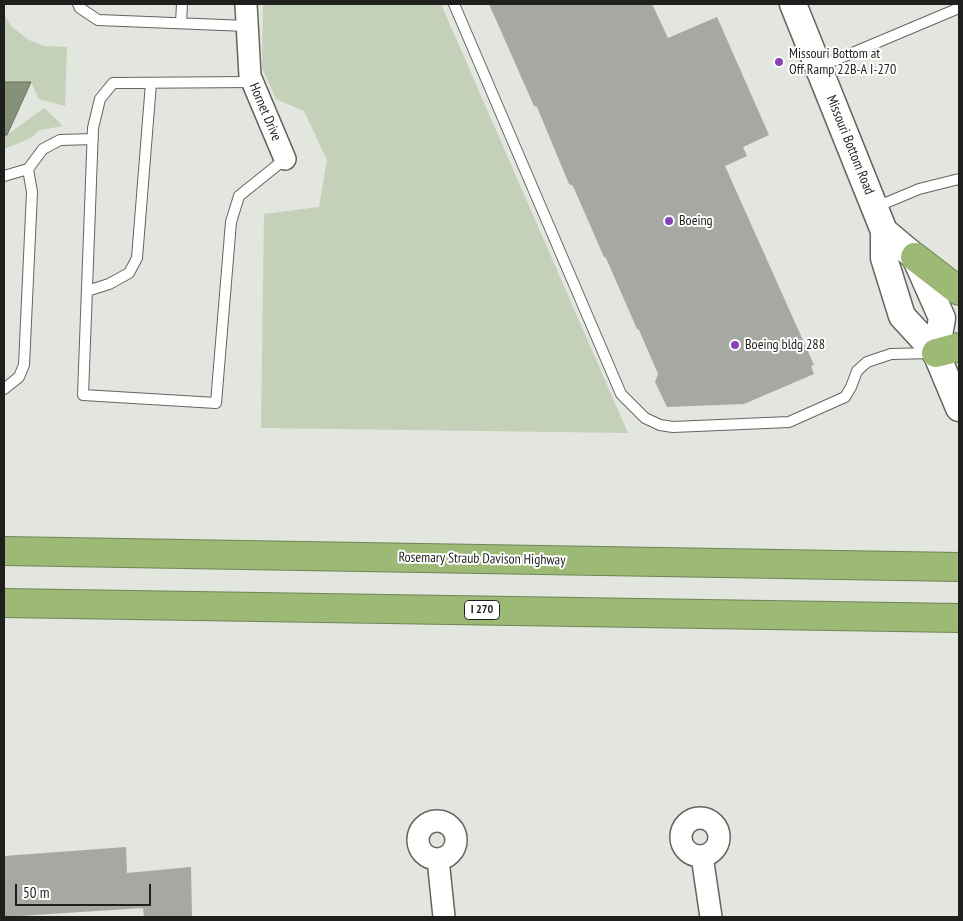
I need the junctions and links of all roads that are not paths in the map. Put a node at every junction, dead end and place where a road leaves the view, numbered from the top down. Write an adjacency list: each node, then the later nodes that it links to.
1 (78, 4): 7 (lane)
2 (182, 4): 7 (lane)
3 (246, 4): 8 (street, Hornet Drive)
4 (454, 4): 22 (lane)
5 (793, 4): 9 (street, Missouri Bottom Road)
6 (959, 8): 9 (lane)
7 (181, 23): 8 (lane)
8 (247, 26): 10 (street, Hornet Drive)
9 (818, 68): 17 (street, Missouri Bottom Road)
10 (253, 82): 11 (lane); 13 (street, Hornet Drive)
11 (151, 83): 12 (lane); 20 (lane)
12 (93, 139): 14 (lane); 20 (lane)
13 (285, 159): 20 (lane)
14 (28, 169): 15 (lane); 23 (lane)
15 (4, 176)
16 (959, 179): 17 (lane)
17 (875, 207): 18 (street, Missouri Bottom Road)
18 (884, 231): 19 (street, Missouri Bottom Road); 22 (street, Missouri Bottom Road)
19 (915, 257): 21 (highway); 22 (street, Missouri Bottom Road)
20 (87, 291)
21 (959, 291)
22 (948, 350): 24 (street, Missouri Bottom Road)
23 (4, 389)
24 (959, 408)
25 (4, 552): 26 (highway, Rosemary Straub Davison Highway)
26 (959, 566)
27 (4, 603): 28 (highway, I 270)
28 (959, 618)
29 (702, 856): 32 (street)
30 (438, 859): 31 (street)
31 (444, 917)
32 (711, 917)

